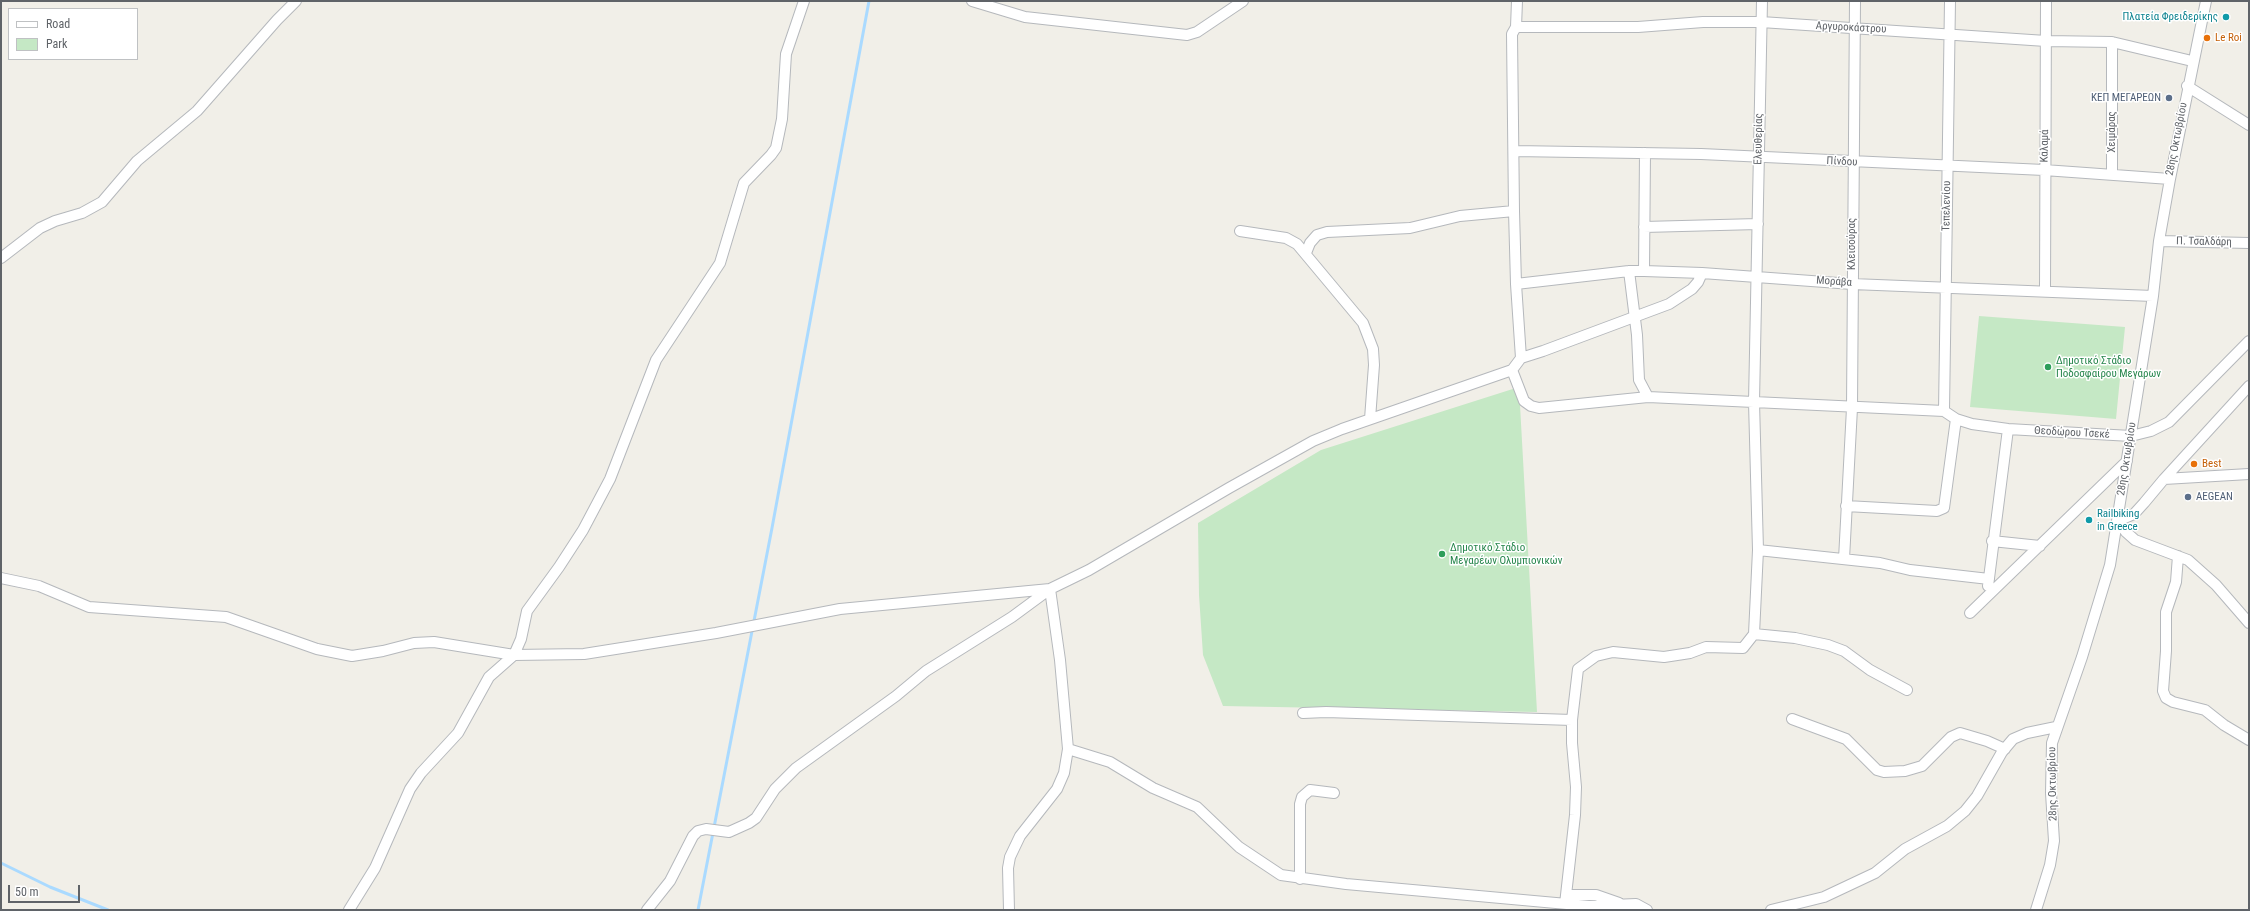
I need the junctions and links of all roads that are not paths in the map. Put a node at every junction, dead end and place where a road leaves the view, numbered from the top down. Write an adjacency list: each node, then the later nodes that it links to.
1 (296, 1): 35 (street)
2 (804, 1): 75 (street)
3 (972, 1): 4 (street)
4 (1243, 1)
5 (1516, 1): 13 (street)
6 (1762, 1): 11 (street, Ελευθερίας)
7 (1855, 1): 12 (street, Κλεισούρας)
8 (1950, 1): 14 (street, Τεπελενίου)
9 (2046, 1): 15 (street, Καλαμά)
10 (2206, 1): 17 (street, 28ης Οκτωβρίου)
11 (1761, 22): 12 (street, Αργυροκάστρου); 13 (street, Αργυροκάστρου); 22 (street, Ελευθερίας)
12 (1855, 28): 14 (street, Αργυροκάστρου); 23 (street, Κλεισούρας)
13 (1514, 30): 20 (street)
14 (1950, 33): 15 (street, Αργυροκάστρου); 24 (street, Τεπελενίου)
15 (2046, 41): 16 (street, Αργυροκάστρου); 25 (street, Καλαμά)
16 (2112, 42): 17 (street, Αργυροκάστρου); 26 (street, Χειμάρας)
17 (2192, 61): 18 (street, 28ης Οκτωβρίου)
18 (2187, 86): 19 (street); 27 (street, 28ης Οκτωβρίου)
19 (2249, 125)
20 (1514, 151): 21 (street, Πίνδου); 28 (street)
21 (1645, 153): 22 (street, Πίνδου); 30 (street)
22 (1759, 158): 23 (street, Πίνδου); 29 (street, Ελευθερίας)
23 (1853, 162): 24 (street, Πίνδου); 41 (street, Κλεισούρας)
24 (1948, 166): 25 (street, Πίνδου); 42 (street, Τεπελενίου)
25 (2044, 170): 26 (street, Πίνδου); 43 (street, Καλαμά)
26 (2112, 175): 27 (street, Πίνδου)
27 (2170, 179): 32 (street, 28ης Οκτωβρίου)
28 (1514, 211): 34 (street); 40 (street)
29 (1758, 224): 30 (street); 39 (street, Ελευθερίας)
30 (1644, 227): 37 (street)
31 (1240, 231): 34 (street)
32 (2159, 241): 33 (street, Π. Τσαλδάρη); 44 (street, 28ης Οκτωβρίου)
33 (2249, 243)
34 (1306, 253): 54 (street)
35 (1, 258)
36 (1629, 271): 37 (street, Μοράβα); 40 (street, Μοράβα); 45 (street)
37 (1644, 271): 38 (street, Μοράβα)
38 (1702, 273): 39 (street, Μοράβα); 45 (street)
39 (1756, 277): 41 (street, Μοράβα); 51 (street, Ελευθερίας)
40 (1516, 284): 47 (street)
41 (1852, 284): 42 (street, Μοράβα); 52 (street, Κλεισούρας)
42 (1945, 288): 43 (street, Μοράβα); 53 (street, Τεπελενίου)
43 (2045, 291): 44 (street, Μοράβα)
44 (2153, 296): 57 (street, 28ης Οκτωβρίου)
45 (1635, 317): 47 (street); 50 (street)
46 (2249, 341): 57 (street, Θεοδώρου Τσεκέ)
47 (1521, 358): 48 (street)
48 (1512, 370): 50 (street); 54 (street)
49 (2249, 386): 60 (street)
50 (1648, 396): 51 (street)
51 (1754, 402): 52 (street); 65 (street, Ελευθερίας)
52 (1852, 408): 53 (street); 61 (street, Κλεισούρας)
53 (1944, 411): 55 (street, Θεοδώρου Τσεκέ)
54 (1370, 419): 70 (street)
55 (1956, 419): 56 (street, Θεοδώρου Τσεκέ); 61 (street)
56 (2008, 429): 57 (street, Θεοδώρου Τσεκέ); 63 (street)
57 (2131, 436): 58 (street, 28ης Οκτωβρίου)
58 (2127, 461): 62 (street, 28ης Οκτωβρίου); 64 (street)
59 (2249, 474): 60 (street)
60 (2164, 479): 62 (street)
61 (1846, 506): 67 (street, Κλεισούρας)
62 (2118, 521): 66 (street); 80 (street, 28ης Οκτωβρίου)
63 (1992, 541): 64 (street); 69 (street)
64 (2040, 546): 71 (street)
65 (1758, 550): 67 (street); 74 (street, Ελευθερίας)
66 (2178, 556): 73 (street); 81 (street)
67 (1844, 559): 69 (street)
68 (1, 578): 75 (street)
69 (1989, 579): 71 (street)
70 (1050, 589): 75 (street); 82 (street); 88 (street)
71 (1987, 596): 72 (street)
72 (1970, 613)
73 (2249, 623)
74 (1754, 634): 76 (street); 79 (street)
75 (514, 654): 87 (street)
76 (1907, 690)
77 (1303, 713): 79 (street)
78 (1792, 719): 83 (street)
79 (1572, 720): 86 (street)
80 (2056, 727): 83 (street); 92 (street, 28ης Οκτωβρίου)
81 (2249, 740)
82 (1068, 749): 85 (street); 89 (street)
83 (2005, 749): 91 (street)
84 (1334, 793): 85 (street)
85 (1300, 879): 86 (street)
86 (1566, 900): 90 (street)
87 (349, 910)
88 (646, 910)
89 (1009, 910)
90 (1647, 910)
91 (1771, 910)
92 (2036, 910)

